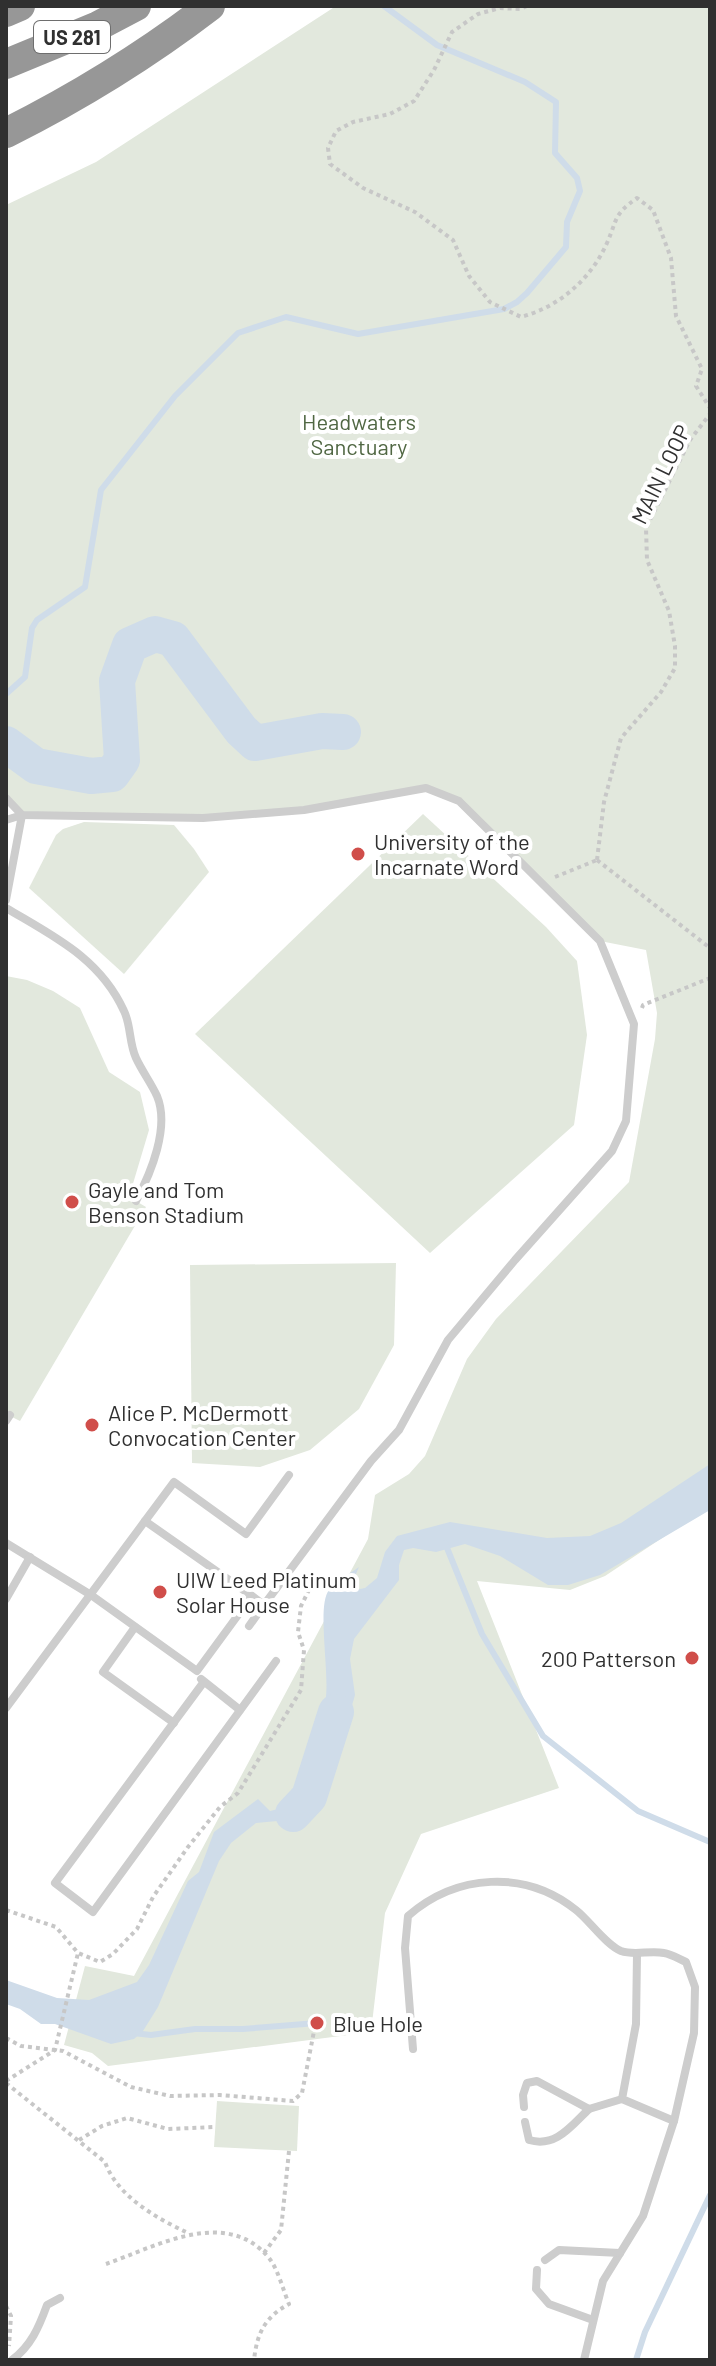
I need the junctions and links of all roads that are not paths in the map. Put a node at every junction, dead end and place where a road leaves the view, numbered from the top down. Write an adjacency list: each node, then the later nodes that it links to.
1 (20, 6): 4 (highway, US 281)
2 (136, 6): 5 (highway, US 281)
3 (210, 6): 6 (highway)
4 (6, 12)
5 (6, 64)
6 (6, 133)
7 (6, 798): 8 (lane)
8 (22, 815): 9 (lane); 10 (lane); 20 (lane)
9 (6, 820)
10 (6, 900)
11 (6, 908): 12 (lane)
12 (136, 1201)
13 (289, 1475): 14 (lane)
14 (145, 1521): 17 (lane); 18 (lane)
15 (7, 1547): 16 (lane)
16 (30, 1557): 17 (lane); 19 (lane)
17 (91, 1595): 22 (lane); 26 (lane)
18 (252, 1596): 20 (lane); 24 (lane)
19 (6, 1599)
20 (264, 1605): 21 (lane)
21 (249, 1626)
22 (135, 1627): 24 (lane); 28 (lane)
23 (276, 1661): 27 (lane)
24 (197, 1671): 25 (lane)
25 (203, 1683): 27 (lane); 28 (lane)
26 (6, 1708)
27 (240, 1710): 28 (lane)
28 (174, 1723)
29 (637, 1954): 30 (lane); 31 (lane); 34 (lane)
30 (413, 2049)
31 (622, 2099): 33 (lane); 34 (lane)
32 (524, 2107): 33 (lane)
33 (589, 2109): 35 (lane)
34 (674, 2121): 36 (lane)
35 (525, 2122)
36 (620, 2253): 37 (lane); 40 (lane)
37 (545, 2260)
38 (537, 2270): 40 (lane)
39 (60, 2298): 41 (lane)
40 (593, 2320): 42 (lane)
41 (12, 2360)
42 (584, 2360)

